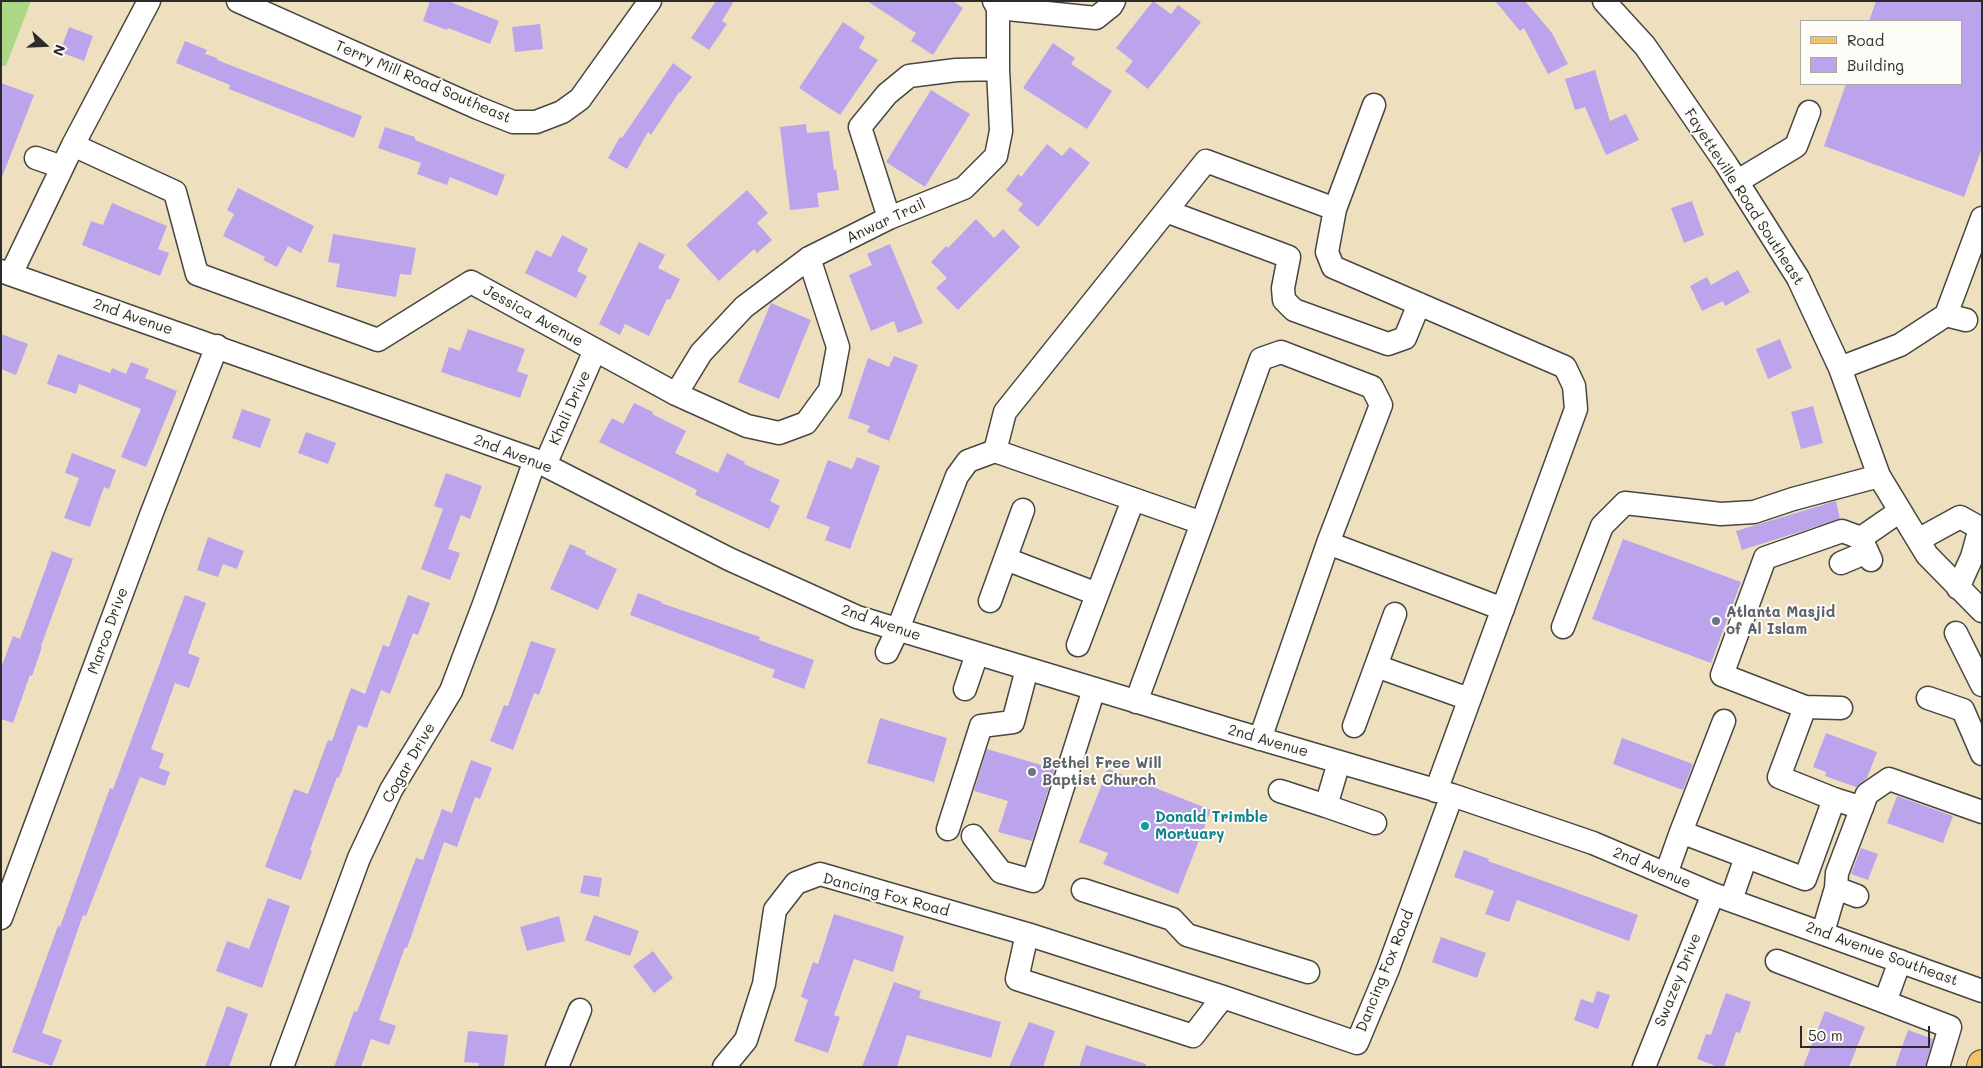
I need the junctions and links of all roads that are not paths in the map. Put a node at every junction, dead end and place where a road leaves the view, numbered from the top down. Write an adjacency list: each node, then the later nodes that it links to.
1 (149, 1): 11 (street)
2 (238, 1): 7 (street, Terry Mill Road Southeast)
3 (650, 1): 7 (street, Terry Mill Road Southeast)
4 (1114, 1): 6 (street, Anwar Trail)
5 (1604, 1): 14 (street, Fayetteville Road Southeast)
6 (996, 5): 8 (street, Anwar Trail)
7 (274, 9)
8 (998, 69): 17 (street, Anwar Trail); 17 (street)
9 (1374, 105): 15 (street, Dancing Fox Road)
10 (1809, 112): 14 (street)
11 (74, 145): 13 (street); 23 (street, Jessica Avenue)
12 (36, 158): 13 (street)
13 (62, 167): 20 (street)
14 (1738, 181): 24 (street, Fayetteville Road Southeast)
15 (1335, 209): 16 (street); 21 (street, Dancing Fox Road)
16 (1166, 211): 21 (street); 26 (street)
17 (889, 218): 19 (street, Anwar Trail)
18 (1982, 218): 24 (street)
19 (809, 258): 25 (street, Anwar Trail); 25 (street, Jessica Avenue)
20 (6, 272): 22 (street, 2nd Avenue)
21 (1419, 304): 41 (street, Dancing Fox Road)
22 (217, 346): 27 (street, 2nd Avenue); 81 (street, Marco Drive)
23 (595, 350): 25 (street, Jessica Avenue); 27 (street, Khali Drive)
24 (1840, 368): 28 (street, Fayetteville Road Southeast)
25 (676, 394)
26 (996, 451): 29 (street); 45 (street)
27 (540, 462): 45 (street, 2nd Avenue); 92 (street, Cogar Drive)
28 (1879, 476): 31 (street, Fayetteville Road Southeast); 44 (street)
29 (1133, 500): 32 (street); 39 (street)
30 (1023, 510): 36 (street)
31 (1900, 511): 33 (street, Fayetteville Road Southeast); 35 (street)
32 (1202, 523): 34 (street); 57 (street)
33 (1918, 540): 38 (street, Fayetteville Road Southeast); 38 (street)
34 (1328, 543): 41 (street); 62 (street)
35 (1867, 550): 37 (street); 58 (street)
36 (1006, 559): 39 (street); 40 (street)
37 (1841, 563)
38 (1958, 588): 42 (street, Fayetteville Road Southeast)
39 (1097, 594): 47 (street)
40 (990, 601)
41 (1502, 608): 56 (street, Dancing Fox Road)
42 (1982, 611)
43 (1395, 614): 50 (street)
44 (1563, 627)
45 (898, 629): 48 (street); 49 (street, 2nd Avenue)
46 (1956, 633): 52 (street)
47 (1078, 645)
48 (887, 652)
49 (977, 654): 51 (street, 2nd Avenue); 53 (street)
50 (1376, 666): 56 (street); 61 (street)
51 (1027, 669): 54 (street, 2nd Avenue); 72 (street)
52 (1982, 685)
53 (965, 689)
54 (1094, 689): 57 (street, 2nd Avenue); 74 (street)
55 (1928, 698): 63 (street)
56 (1469, 699): 66 (street, Dancing Fox Road)
57 (1136, 702): 62 (street, 2nd Avenue)
58 (1805, 707): 59 (street); 67 (street)
59 (1841, 708)
60 (1724, 721): 73 (street)
61 (1354, 726)
62 (1260, 739): 64 (street, 2nd Avenue)
63 (1982, 754)
64 (1339, 762): 66 (street, 2nd Avenue); 68 (street)
65 (1280, 791): 68 (street)
66 (1444, 793): 76 (street, 2nd Avenue); 89 (street, Dancing Fox Road)
67 (1834, 799): 69 (street); 75 (street)
68 (1326, 806): 71 (street)
69 (1862, 808): 70 (street); 77 (street)
70 (1982, 812)
71 (1375, 823)
72 (948, 829)
73 (1681, 832): 75 (street); 76 (street)
74 (973, 836)
75 (1746, 857): 80 (street, Swazey Drive)
76 (1666, 874): 80 (street, 2nd Avenue)
77 (1836, 888): 79 (street); 83 (street)
78 (1083, 890): 87 (street)
79 (1857, 896)
80 (1722, 897): 82 (street, 2nd Avenue); 95 (street, Swazey Drive)
81 (1, 918)
82 (1782, 918): 83 (street, 2nd Avenue Southeast)
83 (1822, 932): 86 (street, 2nd Avenue Southeast)
84 (1027, 934): 89 (street, Dancing Fox Road); 89 (street); 94 (street, Dancing Fox Road)
85 (1777, 961): 90 (street)
86 (1900, 961): 88 (street, 2nd Avenue Southeast); 90 (street)
87 (1308, 972)
88 (1982, 990)
89 (1223, 996)
90 (1885, 1002): 96 (street)
91 (580, 1010): 93 (street)
92 (282, 1067)
93 (557, 1067)
94 (724, 1067)
95 (1644, 1067)
96 (1938, 1067)

